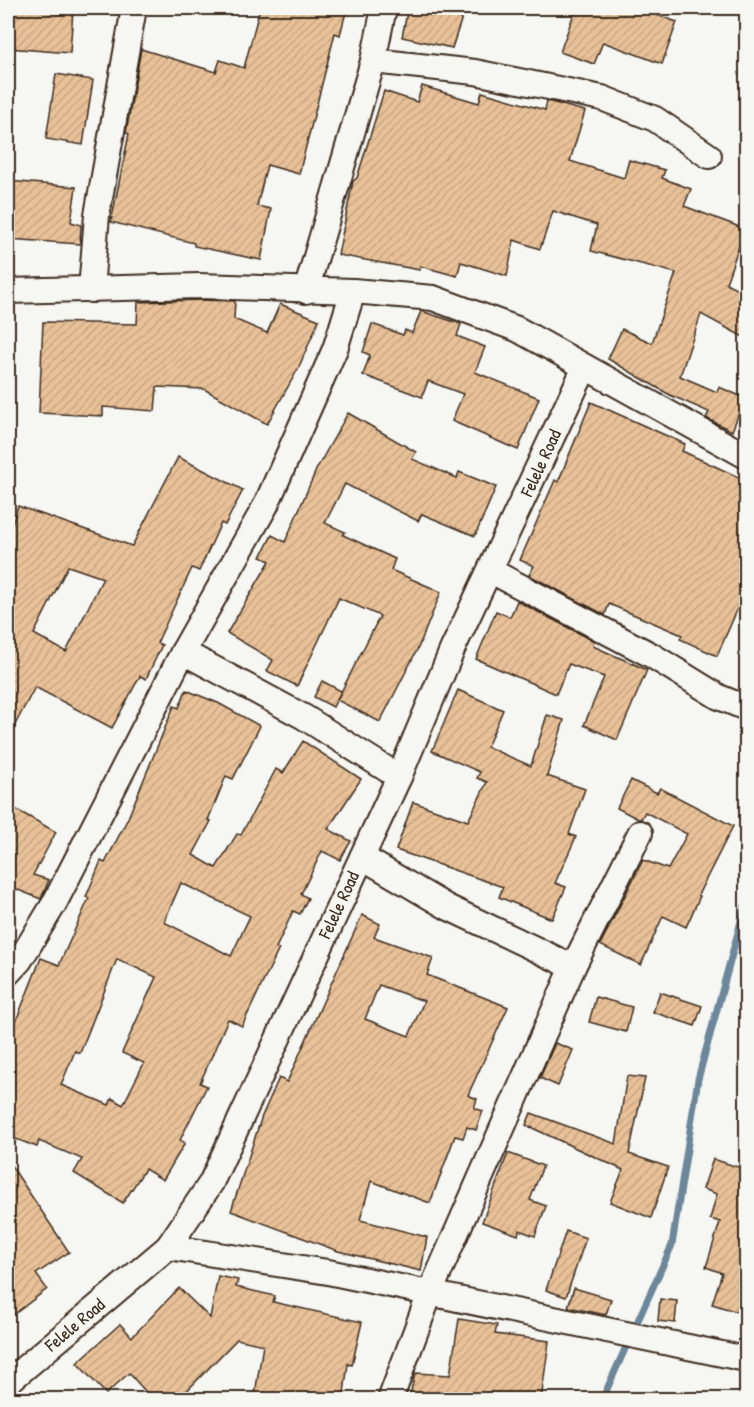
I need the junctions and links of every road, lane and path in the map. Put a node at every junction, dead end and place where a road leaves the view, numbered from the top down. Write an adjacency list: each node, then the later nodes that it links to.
1 (134, 8): 5 (street)
2 (384, 8): 3 (street)
3 (373, 61): 4 (street); 7 (street)
4 (709, 156)
5 (91, 290): 6 (street); 7 (street)
6 (8, 291)
7 (306, 291): 8 (street)
8 (353, 291): 9 (street); 12 (street)
9 (585, 367): 10 (street); 11 (street, Felele Road)
10 (747, 456)
11 (491, 571): 13 (street); 14 (street, Felele Road)
12 (183, 652): 14 (street); 18 (street)
13 (747, 708)
14 (399, 777): 16 (street, Felele Road)
15 (640, 833): 17 (street)
16 (362, 857): 17 (street); 19 (street, Felele Road)
17 (573, 967): 20 (street)
18 (8, 973)
19 (168, 1247): 20 (street); 22 (street, Felele Road)
20 (430, 1293): 21 (street); 23 (street)
21 (747, 1359)
22 (8, 1382)
23 (390, 1400)

